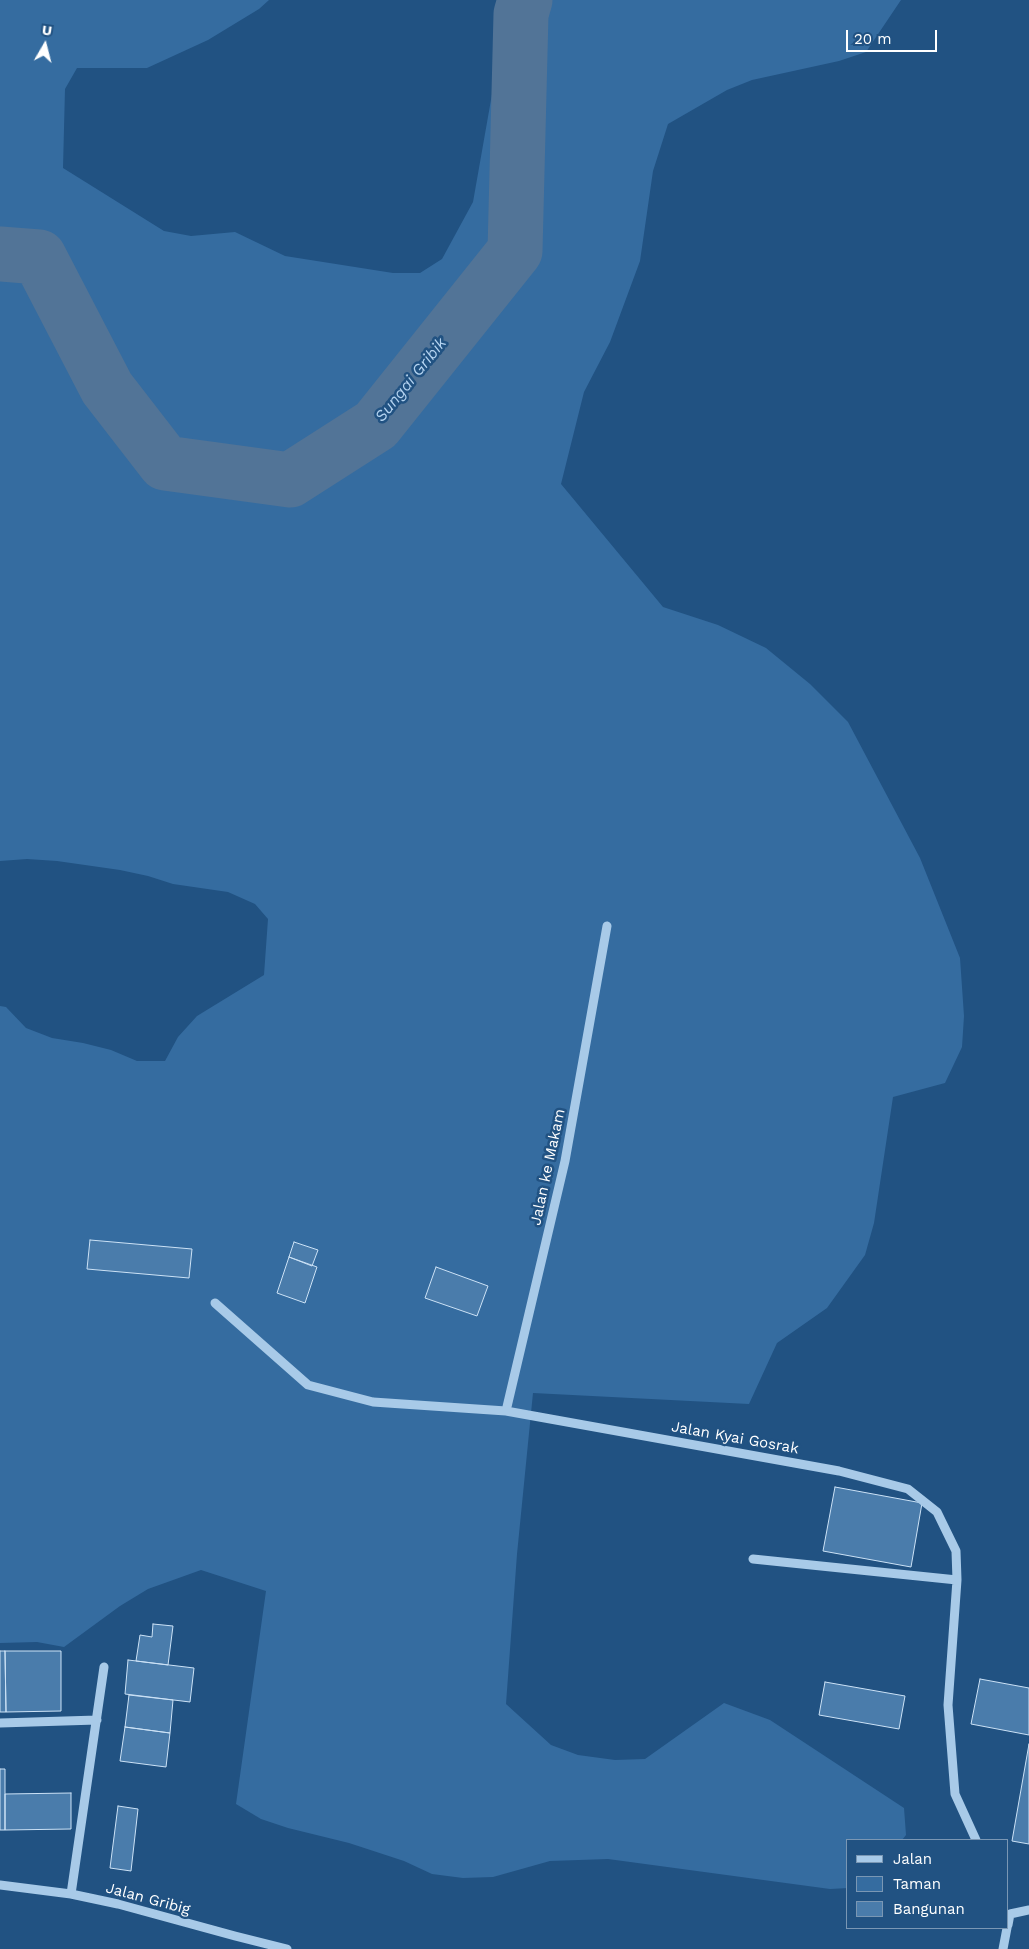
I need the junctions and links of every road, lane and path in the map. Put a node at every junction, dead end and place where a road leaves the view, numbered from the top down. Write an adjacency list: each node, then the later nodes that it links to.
1 (606, 926): 3 (street, Jalan ke Makam)
2 (215, 1303): 3 (street, Jalan Kyai Gosrak)
3 (506, 1411): 5 (street, Jalan Kyai Gosrak)
4 (753, 1559): 5 (street)
5 (957, 1580): 9 (street, Jalan Kyai Gosrak)
6 (104, 1667): 7 (street)
7 (97, 1720): 8 (street); 11 (street)
8 (0, 1723)
9 (976, 1839)
10 (0, 1886): 11 (street, Jalan Gribig)
11 (71, 1894): 15 (street, Jalan Gribig)
12 (1029, 1910): 13 (street)
13 (1009, 1912)
14 (1007, 1929): 16 (street)
15 (287, 1949)
16 (1003, 1949)

